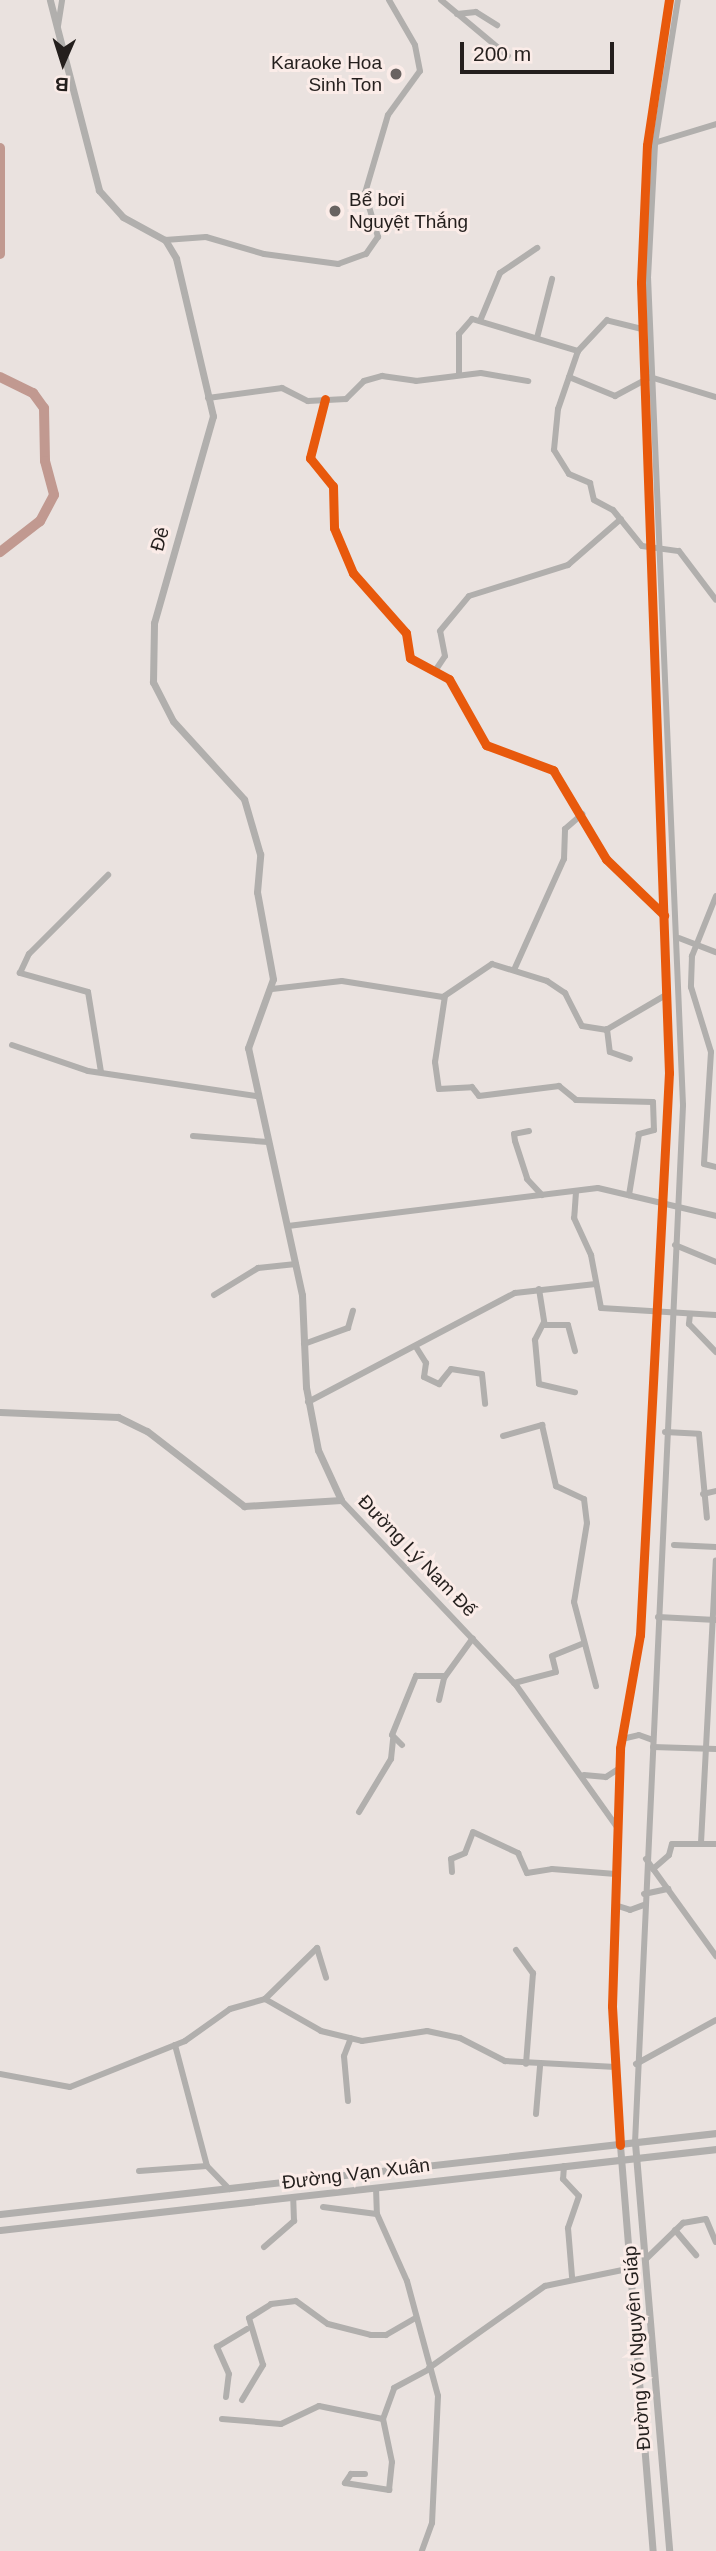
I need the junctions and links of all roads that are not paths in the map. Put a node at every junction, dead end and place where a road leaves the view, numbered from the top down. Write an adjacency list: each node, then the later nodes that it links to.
1 (50, 0): 9 (main road)
2 (62, 0): 9 (street)
3 (388, 0): 13 (street)
4 (441, 0): 7 (street)
5 (669, 0): 12 (street)
6 (678, 0): 12 (street)
7 (457, 14): 8 (street); 10 (street)
8 (497, 25)
9 (57, 32): 13 (main road)
10 (508, 56)
11 (716, 124): 12 (street)
12 (651, 144): 17 (street); 22 (street)
13 (165, 240): 25 (main road, Đê)
14 (537, 248): 16 (street)
15 (552, 279): 18 (street)
16 (480, 321): 18 (street); 20 (street)
17 (642, 329): 19 (street); 22 (street)
18 (537, 338): 19 (street)
19 (578, 351): 21 (street)
20 (459, 373): 23 (street); 26 (street)
21 (569, 377): 22 (street); 27 (street)
22 (647, 377): 24 (street); 28 (street)
23 (528, 381)
24 (716, 397)
25 (208, 398): 26 (street); 39 (main road, Đê)
26 (325, 400): 30 (street)
27 (621, 519): 28 (street); 30 (street)
28 (654, 549): 29 (street); 34 (street); 35 (street)
29 (716, 600)
30 (437, 668): 31 (street)
31 (582, 814): 34 (street); 38 (street)
32 (108, 875): 46 (street)
33 (716, 896): 36 (street)
34 (664, 915): 40 (street)
35 (679, 938): 36 (street); 56 (street)
36 (696, 942): 37 (street); 44 (street)
37 (716, 952)
38 (514, 970): 41 (street); 42 (street)
39 (272, 989): 41 (street); 47 (main road)
40 (666, 995): 42 (street); 55 (street)
41 (445, 996): 54 (street)
42 (607, 1029): 45 (street)
43 (12, 1045): 46 (street)
44 (714, 1052): 51 (street)
45 (630, 1059)
46 (101, 1072): 47 (street)
47 (256, 1096): 50 (main road)
48 (529, 1131): 53 (street)
49 (193, 1136): 50 (street)
50 (268, 1142): 58 (main road)
51 (716, 1167)
52 (576, 1192): 53 (street); 54 (street); 62 (street)
53 (542, 1195): 58 (street)
54 (629, 1195): 55 (street)
55 (664, 1208): 56 (street); 66 (street)
56 (677, 1212): 57 (street); 59 (street)
57 (716, 1216)
58 (288, 1226): 61 (main road)
59 (675, 1245): 60 (street); 67 (street)
60 (716, 1262)
61 (296, 1264): 64 (street); 71 (main road)
62 (595, 1284): 63 (street); 66 (street)
63 (539, 1289): 70 (street); 72 (street)
64 (214, 1295)
65 (352, 1311): 71 (street)
66 (658, 1312): 67 (street); 85 (street)
67 (671, 1312): 68 (street); 79 (street)
68 (690, 1314): 69 (street); 74 (street)
69 (716, 1315)
70 (544, 1325): 73 (street); 75 (street)
71 (304, 1344): 76 (main road)
72 (416, 1347): 76 (street); 77 (street)
73 (575, 1351)
74 (716, 1352)
75 (575, 1392)
76 (308, 1402): 83 (main road)
77 (485, 1404)
78 (0, 1412): 83 (main road, Đường Lý Nam Đế)
79 (665, 1432): 82 (street); 87 (street)
80 (503, 1436): 93 (street)
81 (716, 1491): 82 (street)
82 (703, 1494): 84 (street)
83 (341, 1500): 92 (street, Đường Lý Nam Đế)
84 (707, 1518)
85 (646, 1545): 87 (street); 99 (street)
86 (674, 1545): 88 (street)
87 (661, 1546): 90 (street)
88 (716, 1547)
89 (716, 1560): 91 (street)
90 (658, 1617): 91 (street); 100 (street)
91 (714, 1620): 102 (street)
92 (473, 1638): 94 (street); 95 (street, Đường Lý Nam Đế)
93 (582, 1644): 95 (street); 96 (street)
94 (445, 1676): 97 (street); 98 (street)
95 (514, 1683): 105 (street, Đường Lý Nam Đế)
96 (596, 1686)
97 (439, 1700)
98 (393, 1739): 101 (street); 106 (street)
99 (622, 1739): 100 (street); 104 (street)
100 (653, 1743): 102 (street); 110 (street)
101 (402, 1745)
102 (706, 1748): 103 (street); 108 (street)
103 (716, 1749)
104 (620, 1768): 105 (street); 107 (street)
105 (584, 1775): 107 (street, Đường Lý Nam Đế)
106 (359, 1812)
107 (618, 1828): 113 (street)
108 (701, 1843): 109 (street); 111 (street)
109 (716, 1844)
110 (646, 1859): 111 (street); 115 (street)
111 (653, 1869): 114 (street)
112 (452, 1871): 113 (street)
113 (616, 1874): 116 (street)
114 (668, 1889): 115 (street); 119 (street)
115 (644, 1894): 117 (street)
116 (615, 1905): 117 (street); 128 (street)
117 (644, 1905): 126 (street)
118 (516, 1950): 125 (street)
119 (716, 1956)
120 (326, 1978): 121 (street)
121 (265, 1998): 123 (street); 124 (street)
122 (716, 2020): 126 (street)
123 (351, 2039): 125 (street); 130 (street)
124 (174, 2045): 129 (street); 138 (street)
125 (526, 2064): 127 (street)
126 (636, 2064): 133 (street)
127 (540, 2066): 128 (street); 131 (street)
128 (616, 2067): 134 (street)
129 (0, 2074)
130 (348, 2101)
131 (536, 2114)
132 (716, 2133): 133 (main road, Đường Vạn Xuân)
133 (635, 2143): 134 (main road, Đường Vạn Xuân); 136 (main road, Đường Võ Nguyên Giáp)
134 (620, 2145): 137 (main road, Đường Võ Nguyên Giáp); 142 (main road, Đường Vạn Xuân)
135 (716, 2149): 136 (main road, Đường Vạn Xuân)
136 (637, 2158): 137 (main road, Đường Vạn Xuân); 153 (main road, Đường Võ Nguyên Giáp)
137 (622, 2160): 139 (main road, Đường Vạn Xuân); 154 (main road, Đường Võ Nguyên Giáp)
138 (207, 2166): 140 (street); 142 (street)
139 (564, 2166): 141 (main road, Đường Vạn Xuân); 155 (street)
140 (139, 2171)
141 (376, 2188): 143 (main road, Đường Vạn Xuân); 147 (street)
142 (229, 2189): 144 (main road); 146 (main road, Đường Vạn Xuân)
143 (293, 2197): 144 (main road, Đường Vạn Xuân); 151 (street)
144 (232, 2204): 148 (main road, Đường Vạn Xuân)
145 (323, 2207): 147 (street)
146 (0, 2214)
147 (377, 2214): 158 (street)
148 (0, 2230)
149 (675, 2230): 150 (street); 152 (street); 153 (street)
150 (716, 2242)
151 (264, 2247)
152 (696, 2255)
153 (646, 2259): 156 (main road, Đường Võ Nguyên Giáp)
154 (632, 2268): 155 (street); 157 (main road, Đường Võ Nguyên Giáp)
155 (572, 2277): 160 (street)
156 (647, 2277): 157 (main road); 168 (main road, Đường Võ Nguyên Giáp)
157 (632, 2278): 167 (main road, Đường Võ Nguyên Giáp)
158 (415, 2318): 159 (street); 160 (street)
159 (247, 2329): 161 (street); 162 (street)
160 (429, 2369): 164 (street); 166 (street)
161 (226, 2397)
162 (242, 2400)
163 (222, 2419): 164 (street)
164 (383, 2419): 165 (street)
165 (365, 2474)
166 (422, 2551)
167 (653, 2551)
168 (668, 2551)

